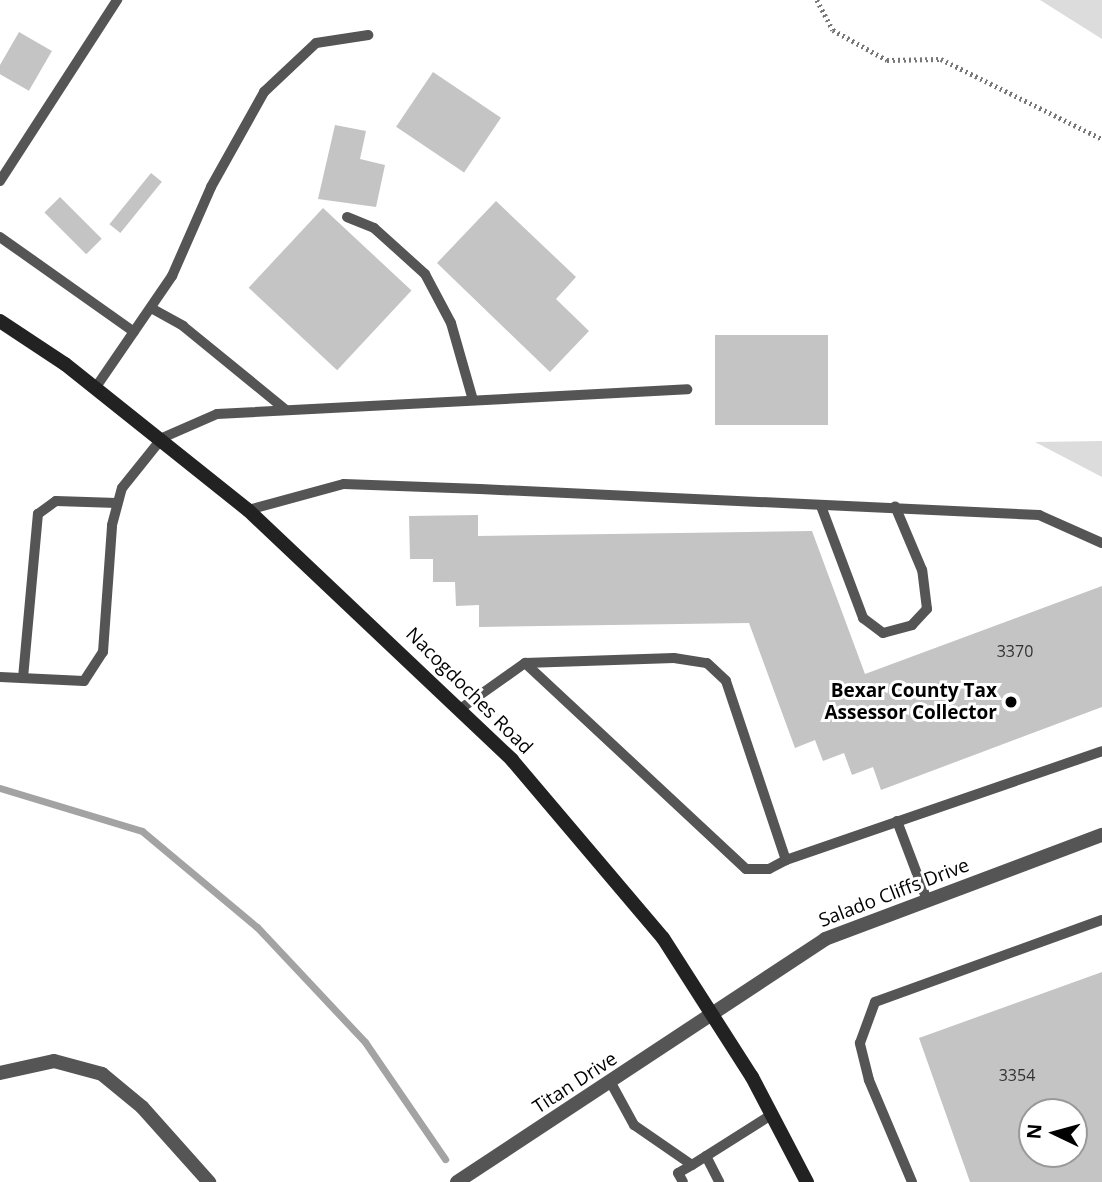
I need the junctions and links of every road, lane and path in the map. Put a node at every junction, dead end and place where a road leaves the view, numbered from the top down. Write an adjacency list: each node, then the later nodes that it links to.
1 (117, 0): 5 (lane)
2 (817, 0): 4 (path)
3 (368, 35): 8 (lane)
4 (1102, 139)
5 (0, 181)
6 (347, 217): 13 (lane)
7 (0, 237): 10 (lane)
8 (150, 308): 10 (lane); 14 (lane)
9 (0, 321): 11 (main road, Nacogdoches Road)
10 (134, 332): 11 (lane)
11 (96, 387): 15 (main road, Nacogdoches Road)
12 (687, 389): 13 (lane)
13 (473, 400): 14 (lane)
14 (286, 411): 15 (lane)
15 (162, 438): 16 (lane); 19 (main road, Nacogdoches Road)
16 (117, 503): 23 (lane); 23 (lane)
17 (821, 506): 18 (lane); 18 (lane); 19 (lane)
18 (895, 506): 20 (lane)
19 (248, 509): 24 (main road, Nacogdoches Road)
20 (1102, 543)
21 (525, 663): 24 (lane); 28 (lane); 28 (lane)
22 (0, 677): 23 (lane)
23 (23, 678)
24 (460, 709): 31 (main road, Nacogdoches Road)
25 (1102, 751): 26 (lane)
26 (897, 821): 28 (lane); 29 (lane)
27 (1102, 835): 29 (street, Salado Cliffs Drive)
28 (786, 860)
29 (927, 900): 31 (street, Salado Cliffs Drive)
30 (1102, 920): 42 (lane)
31 (712, 1012): 33 (street, Titan Drive); 34 (main road, Nacogdoches Road)
32 (0, 1073): 37 (street)
33 (611, 1083): 36 (lane); 38 (street, Titan Drive)
34 (771, 1115): 35 (lane); 41 (main road, Nacogdoches Road)
35 (706, 1156): 36 (lane); 40 (lane)
36 (692, 1165): 39 (lane)
37 (209, 1182)
38 (457, 1182)
39 (683, 1182)
40 (719, 1182)
41 (807, 1182)
42 (912, 1182)

